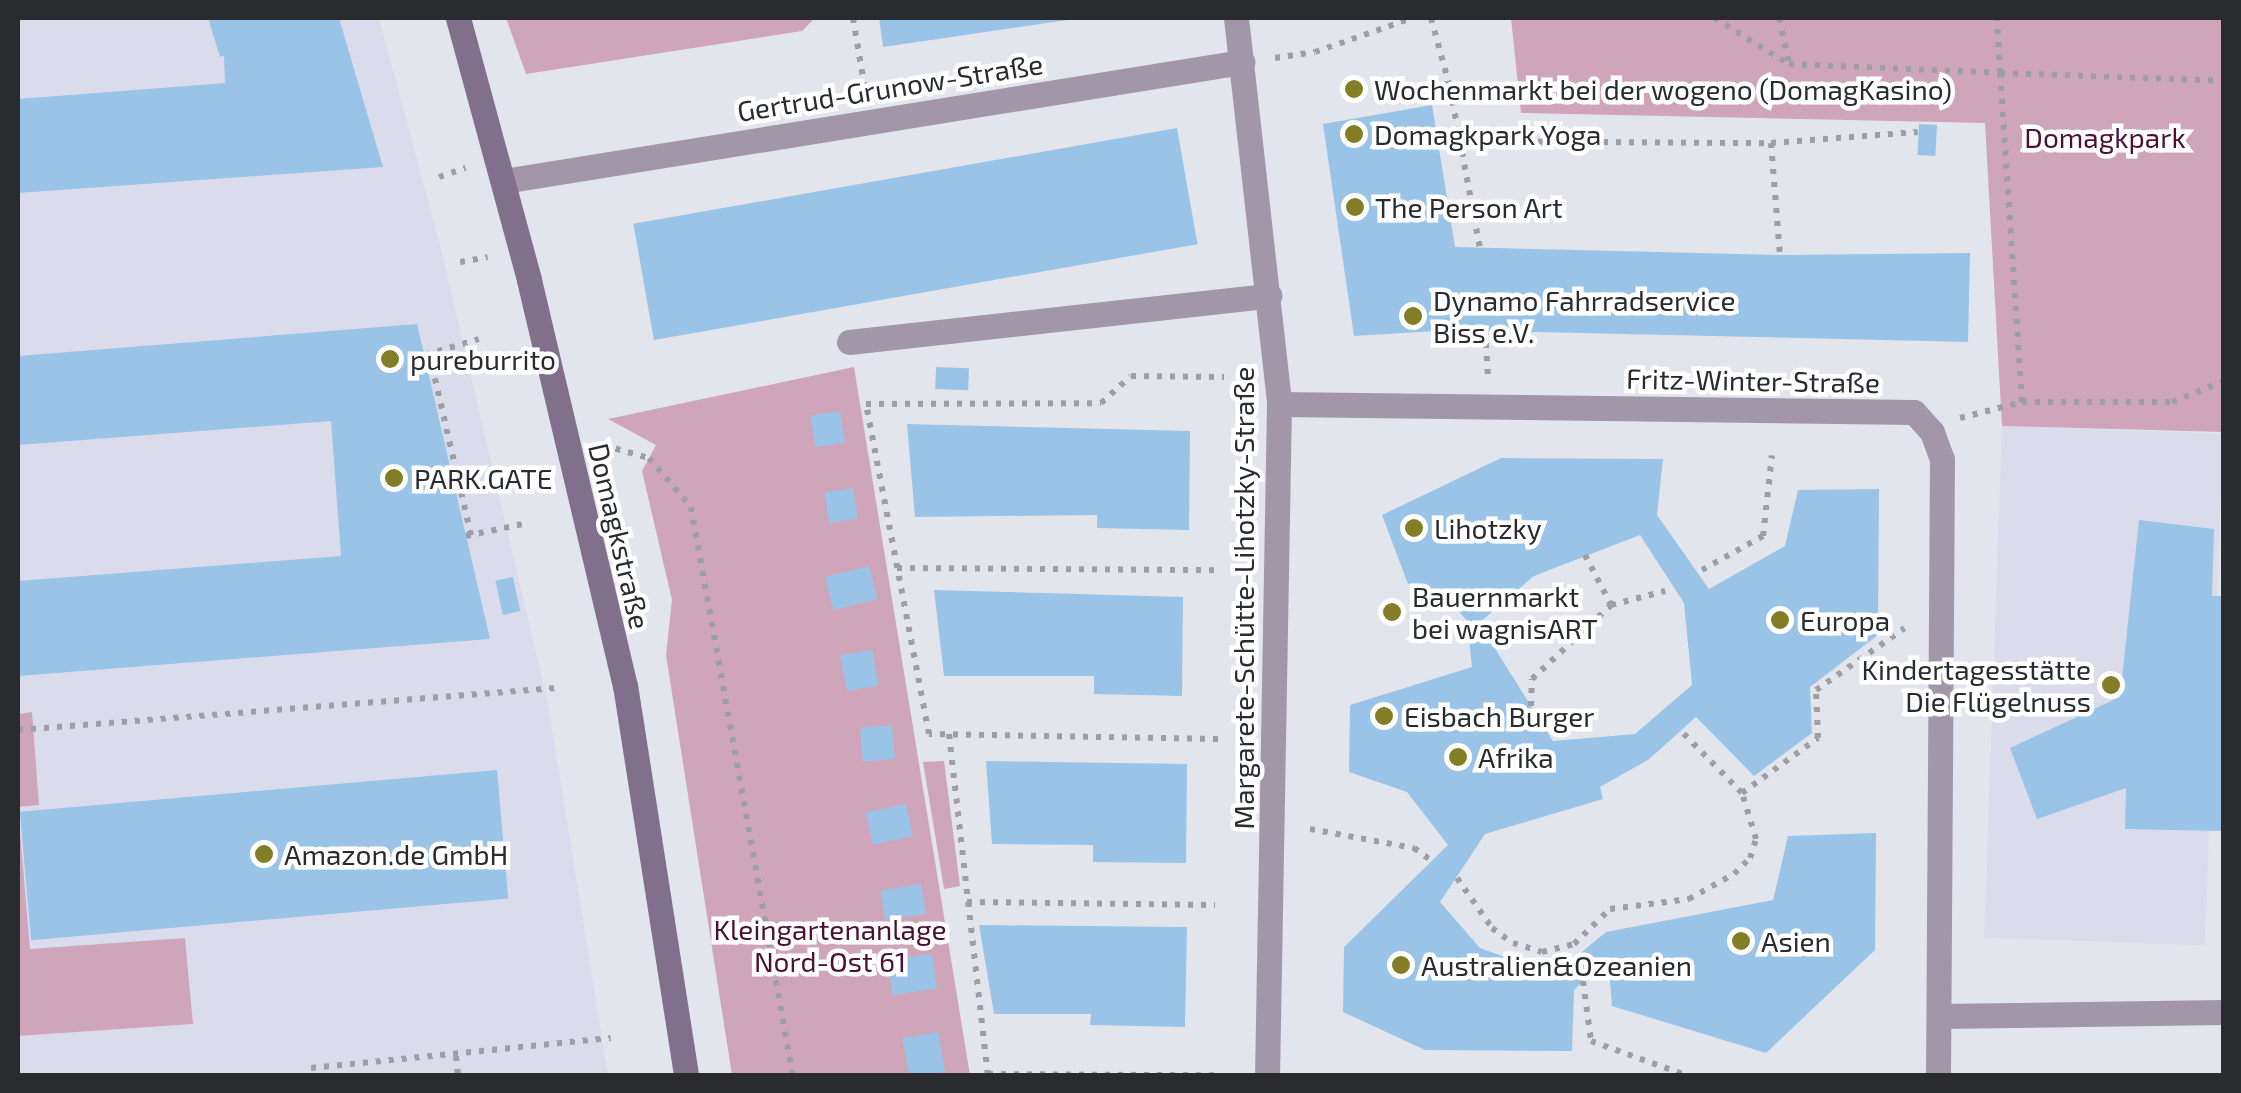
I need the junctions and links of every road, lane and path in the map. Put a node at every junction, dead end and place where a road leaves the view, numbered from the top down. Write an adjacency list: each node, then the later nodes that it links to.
1 (458, 18): 18 (street, Domagkstraße)
2 (853, 18): 14 (path)
3 (1236, 18): 10 (street)
4 (1412, 18): 9 (path)
5 (1431, 18): 16 (path)
6 (1714, 18): 11 (path)
7 (1779, 18): 11 (path)
8 (1997, 18): 12 (path)
9 (1294, 56)
10 (1242, 62): 14 (street, Gertrud-Grunow-Straße); 21 (street, Margarete-Schütte-Lihotzky-Straße)
11 (1790, 64): 12 (path)
12 (2000, 74): 13 (path); 26 (path)
13 (2224, 81)
14 (871, 121): 18 (street, Gertrud-Grunow-Straße)
15 (1918, 132): 17 (path)
16 (1460, 142): 17 (path); 19 (path)
17 (1771, 144): 20 (path)
18 (504, 182): 61 (street, Domagkstraße)
19 (1480, 248)
20 (1780, 255)
21 (1269, 296): 23 (street); 27 (street, Margarete-Schütte-Lihotzky-Straße)
22 (479, 339): 31 (path)
23 (849, 342)
24 (1224, 377): 33 (path)
25 (2224, 381): 26 (path)
26 (2022, 402): 28 (path)
27 (1280, 404): 28 (street, Fritz-Winter-Straße); 63 (street, Margarete-Schütte-Lihotzky-Straße)
28 (1932, 432): 55 (street)
29 (596, 444): 62 (path)
30 (1772, 456): 35 (path)
31 (523, 524)
32 (1585, 555): 37 (path)
33 (898, 568): 34 (path); 43 (path)
34 (1221, 570)
35 (1702, 570)
36 (1666, 591): 37 (path)
37 (1611, 605): 40 (path)
38 (1910, 625): 45 (path)
39 (556, 688): 41 (path)
40 (1532, 706)
41 (18, 730)
42 (1683, 733): 45 (path)
43 (948, 734): 44 (path); 49 (path)
44 (1218, 740)
45 (1742, 793): 51 (path)
46 (1310, 828): 47 (path)
47 (1432, 861)
48 (1457, 878): 51 (path)
49 (967, 902): 50 (path); 59 (path)
50 (1215, 905)
51 (1574, 944): 52 (path)
52 (1576, 956)
53 (1583, 981): 64 (path)
54 (2224, 1012): 55 (street)
55 (1939, 1016): 65 (street)
56 (611, 1038): 57 (path)
57 (456, 1056): 58 (path); 60 (path)
58 (311, 1068)
59 (1214, 1075)
60 (458, 1076)
61 (686, 1076)
62 (793, 1076)
63 (1267, 1076)
64 (1688, 1076)
65 (1938, 1076)

